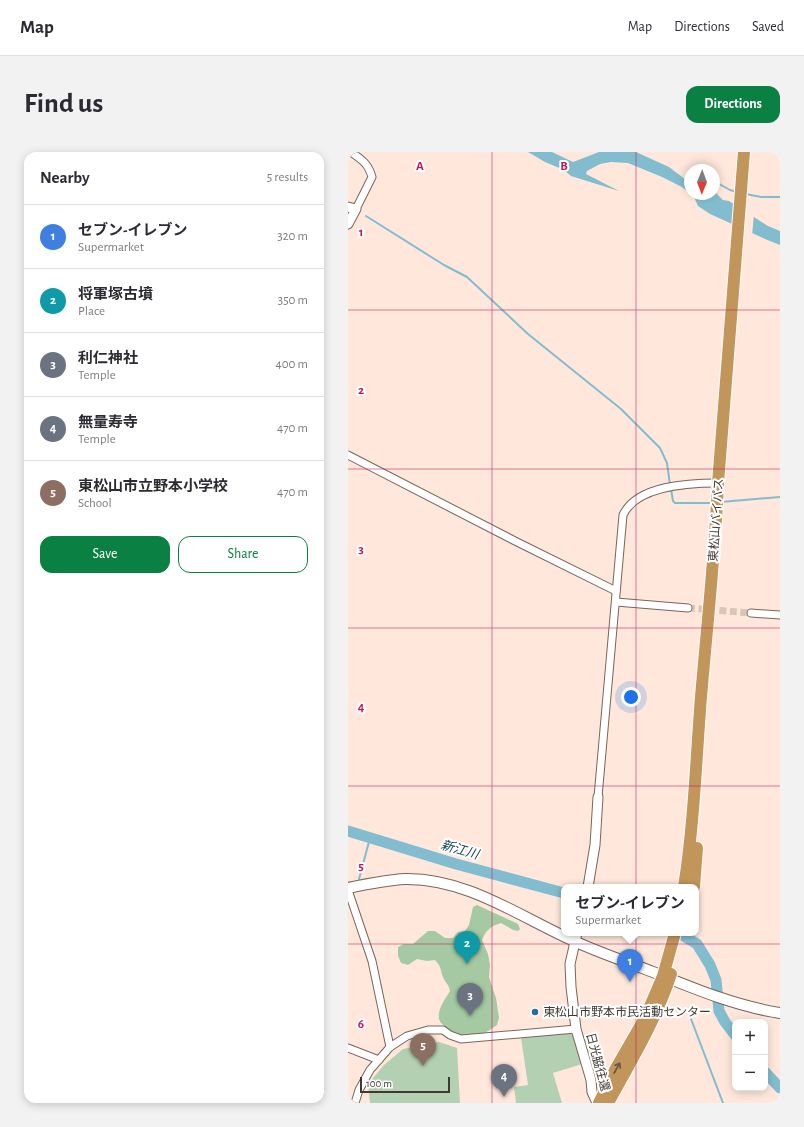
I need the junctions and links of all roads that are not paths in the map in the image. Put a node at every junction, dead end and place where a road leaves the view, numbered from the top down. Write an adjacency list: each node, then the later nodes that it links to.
1 (351, 152): 4 (street)
2 (744, 152): 6 (highway, 東松山バイパス)
3 (752, 152): 6 (highway, 東松山バイパス)
4 (352, 208): 5 (street)
5 (348, 224)
6 (735, 317): 8 (highway, 東松山バイパス); 17 (highway, 東松山バイパス)
7 (348, 455): 9 (street)
8 (718, 483): 9 (street); 16 (highway, 東松山バイパス)
9 (616, 591): 10 (street)
10 (616, 602): 11 (street); 14 (street)
11 (688, 608)
12 (751, 613): 13 (street)
13 (780, 615)
14 (598, 797): 15 (street)
15 (588, 884)
16 (684, 884)
17 (694, 884)
18 (348, 889): 19 (main road); 25 (street)
19 (561, 930)
20 (576, 937): 22 (main road); 24 (street, 日光脇往還)
21 (676, 940): 22 (highway)
22 (666, 978): 23 (main road); 29 (highway, one-way to 22); 30 (highway)
23 (780, 1013)
24 (576, 1029): 25 (street); 29 (street, 日光脇往還)
25 (390, 1047): 27 (street)
26 (348, 1048): 27 (street)
27 (379, 1060): 28 (street)
28 (355, 1103)
29 (598, 1103)
30 (608, 1103)

